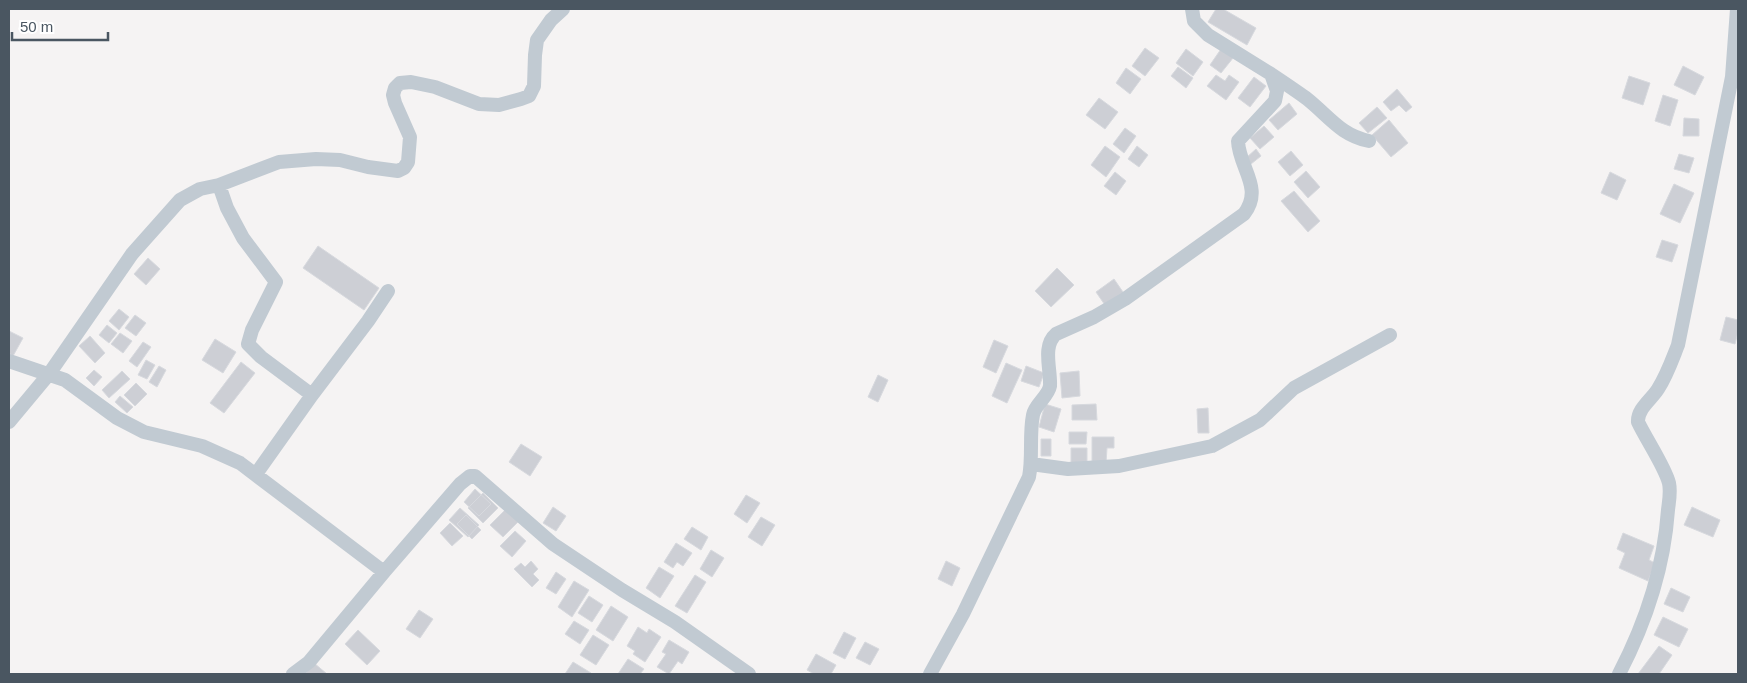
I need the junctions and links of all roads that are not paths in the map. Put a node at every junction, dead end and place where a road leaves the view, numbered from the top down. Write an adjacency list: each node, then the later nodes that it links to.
1 (563, 9): 7 (street)
2 (1192, 9): 5 (street)
3 (1737, 9): 4 (street)
4 (1737, 25): 20 (street)
5 (1272, 74): 6 (street); 14 (street)
6 (1369, 141)
7 (219, 185): 11 (street); 12 (street)
8 (388, 291): 12 (street)
9 (1390, 335): 14 (street)
10 (9, 361): 11 (street)
11 (49, 374): 13 (street); 15 (street)
12 (312, 394): 15 (street)
13 (9, 422)
14 (1031, 464): 19 (street)
15 (256, 474): 16 (street)
16 (384, 572): 17 (street); 18 (street)
17 (293, 674)
18 (749, 674)
19 (930, 674)
20 (1619, 674)

